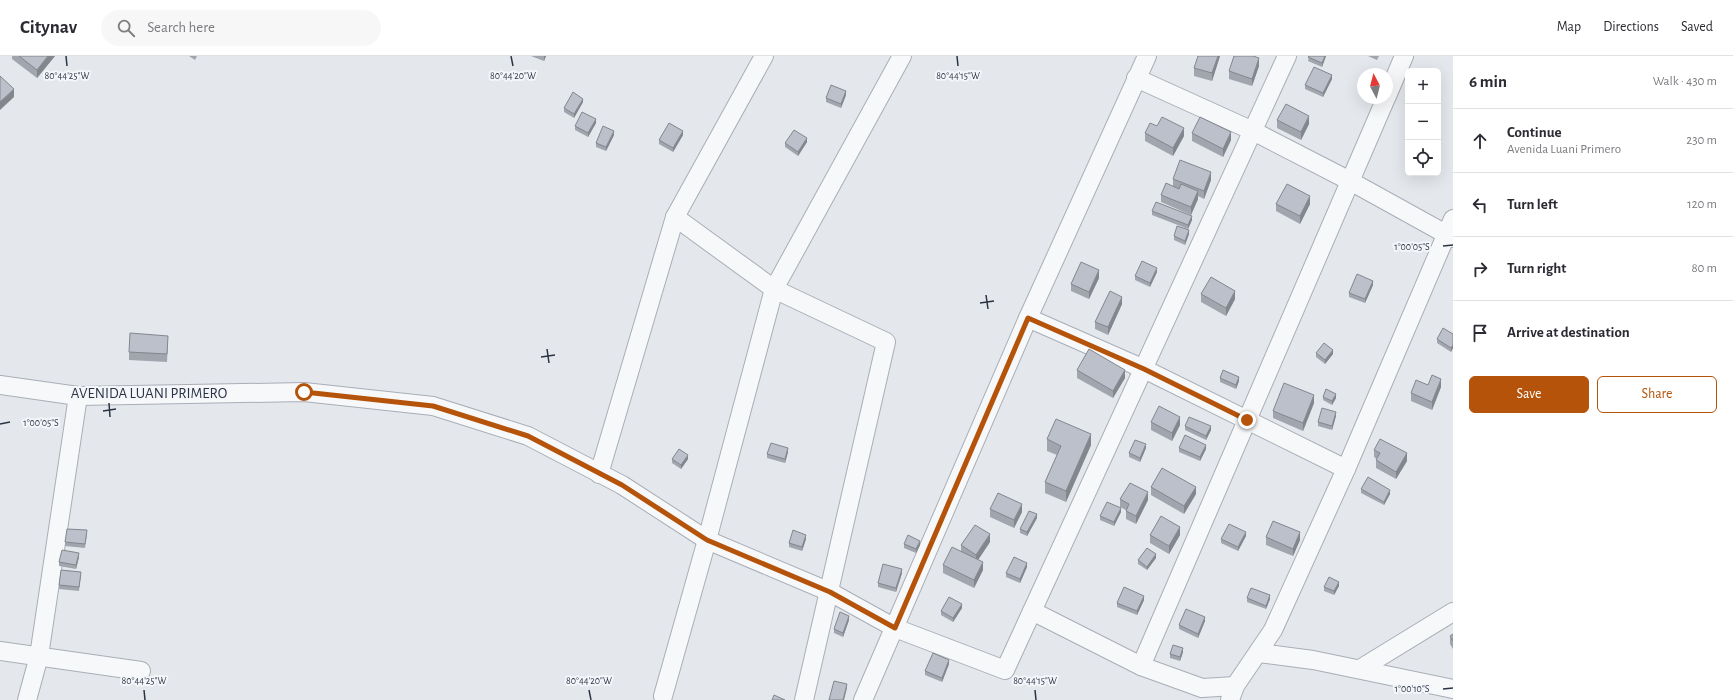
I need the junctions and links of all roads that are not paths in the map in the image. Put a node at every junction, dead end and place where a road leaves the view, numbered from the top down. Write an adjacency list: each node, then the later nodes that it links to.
1 (764, 56): 11 (street)
2 (902, 56): 13 (street)
3 (1147, 56): 6 (street)
4 (1287, 56): 9 (street)
5 (1404, 56): 7 (street)
6 (1136, 78): 9 (street); 14 (street)
7 (1393, 83)
8 (1384, 104): 10 (street)
9 (1253, 131): 10 (street); 15 (street)
10 (1350, 181): 12 (street); 18 (street)
11 (675, 218): 13 (street); 20 (street)
12 (1451, 230): 19 (street)
13 (774, 289): 21 (street); 22 (street)
14 (1028, 318): 15 (street); 25 (street)
15 (1144, 369): 18 (street); 23 (street)
16 (0, 385): 17 (street, AVENIDA LUANI PRIMERO)
17 (78, 396): 20 (street, AVENIDA LUANI PRIMERO); 28 (street)
18 (1247, 420): 19 (street); 29 (street)
19 (1346, 469): 27 (street)
20 (599, 474): 21 (street, AVENIDA LUANI PRIMERO)
21 (707, 540): 22 (street, AVENIDA LUANI PRIMERO); 34 (street)
22 (830, 592): 25 (street, AVENIDA LUANI PRIMERO); 36 (street)
23 (1032, 611): 25 (street, AVENIDA LUANI PRIMERO); 29 (street)
24 (1453, 612): 30 (street)
25 (895, 628): 37 (street)
26 (0, 651): 28 (street)
27 (1259, 653): 30 (street); 33 (street)
28 (39, 656): 31 (street); 35 (street)
29 (1141, 666): 33 (street)
30 (1360, 669): 32 (street)
31 (141, 671)
32 (1453, 689)
33 (1233, 693)
34 (662, 696)
35 (27, 700)
36 (804, 700)
37 (863, 700)

